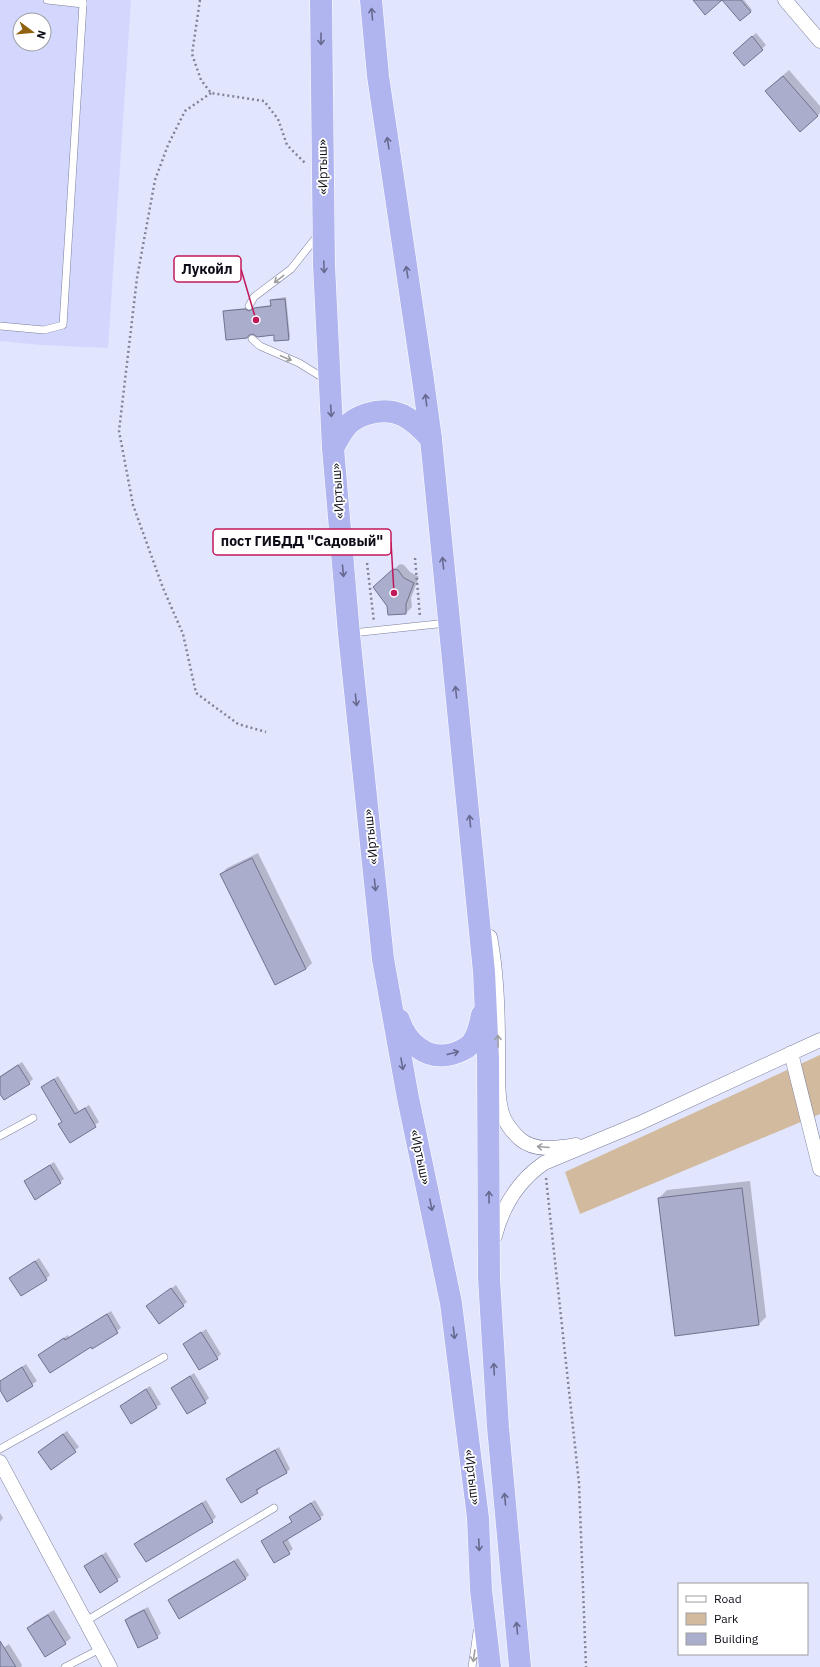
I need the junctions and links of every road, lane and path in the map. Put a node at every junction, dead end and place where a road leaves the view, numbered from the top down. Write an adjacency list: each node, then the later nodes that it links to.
1 (47, 0): 6 (lane)
2 (200, 0): 8 (path)
3 (320, 0): 9 (highway, «Иртыш», one-way to 9)
4 (371, 0): 15 (highway, one-way to 4)
5 (785, 0): 7 (street)
6 (83, 2): 12 (lane)
7 (820, 42)
8 (211, 93): 9 (path); 23 (path)
9 (322, 169): 10 (highway, «Иртыш»)
10 (323, 228): 11 (lane, one-way to 11); 14 (highway, «Иртыш», one-way to 14)
11 (249, 306)
12 (0, 326)
13 (252, 339): 14 (lane, one-way to 14)
14 (329, 382): 16 (highway, «Иртыш», one-way to 16)
15 (431, 439): 16 (highway); 19 (highway, one-way to 15)
16 (333, 448): 22 (highway, «Иртыш», one-way to 22)
17 (415, 558): 20 (path)
18 (367, 563): 21 (path)
19 (449, 623): 20 (lane); 24 (highway, one-way to 19)
20 (421, 626): 21 (lane)
21 (375, 631): 22 (lane)
22 (349, 634): 26 (highway, «Иртыш», one-way to 26)
23 (266, 732)
24 (473, 850): 25 (highway); 31 (street, one-way to 24)
25 (484, 972): 26 (highway, one-way to 25); 34 (highway, one-way to 25)
26 (388, 984): 40 (highway, «Иртыш», one-way to 40)
27 (820, 1040): 28 (street)
28 (791, 1053): 31 (street); 33 (street)
29 (32, 1118): 30 (lane)
30 (0, 1136)
31 (596, 1142): 32 (street)
32 (544, 1163): 34 (street); 48 (path)
33 (820, 1169)
34 (489, 1278): 47 (highway, one-way to 34)
35 (164, 1357): 36 (lane)
36 (0, 1449)
37 (0, 1462): 38 (street)
38 (4, 1478): 41 (street)
39 (274, 1508): 41 (lane)
40 (481, 1590): 45 (lane, one-way to 45); 46 (highway, «Иртыш»)
41 (86, 1621): 42 (street)
42 (100, 1649): 43 (lane); 44 (street)
43 (65, 1667)
44 (110, 1667)
45 (472, 1667)
46 (490, 1667)
47 (520, 1667)
48 (586, 1667)

